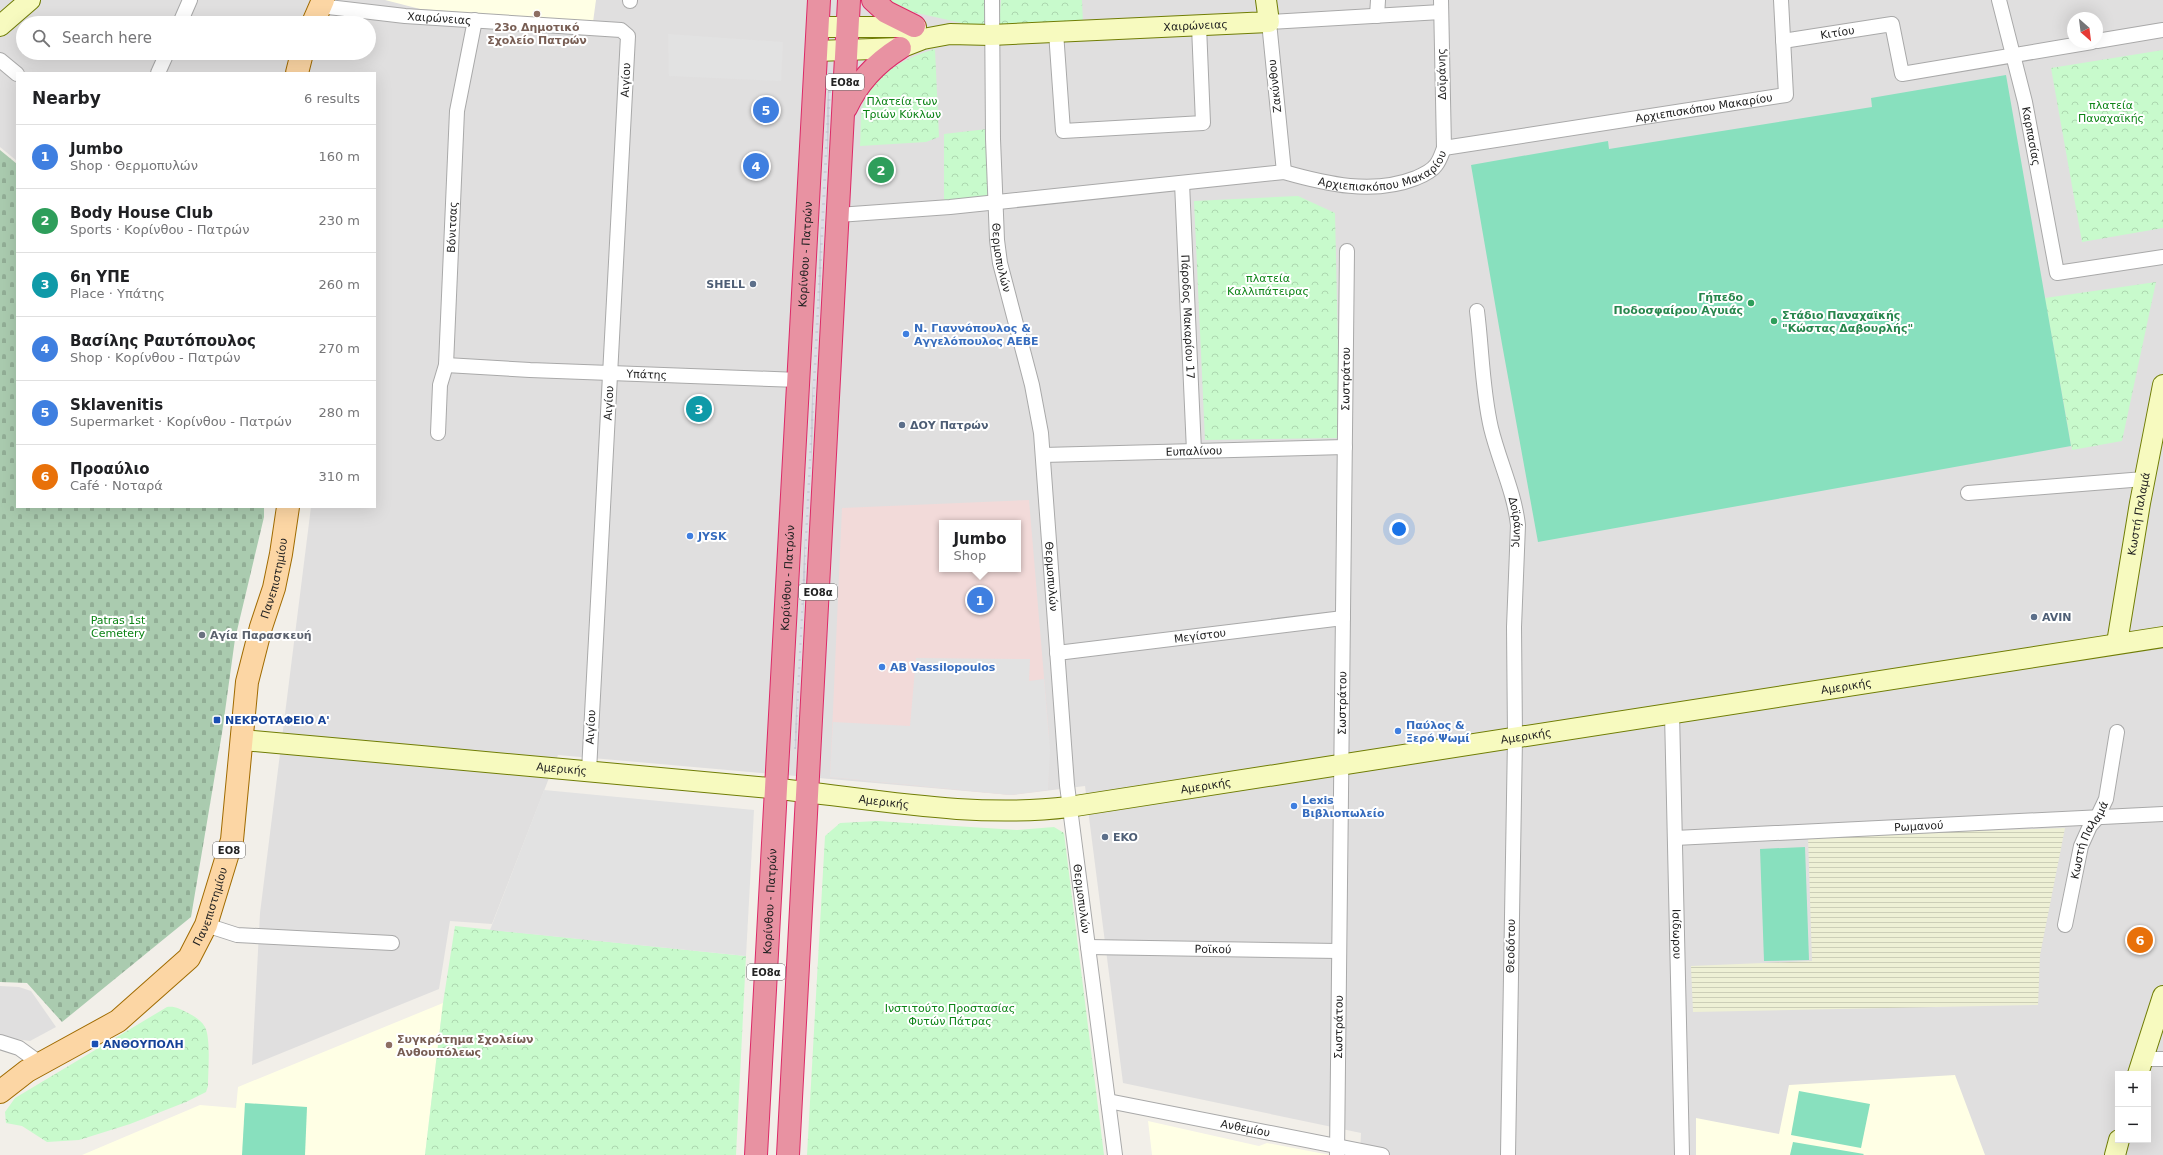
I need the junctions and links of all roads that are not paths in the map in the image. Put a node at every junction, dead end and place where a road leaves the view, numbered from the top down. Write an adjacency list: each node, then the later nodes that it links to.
1 (30, 0): 17 (street)
2 (190, 0): 13 (street)
3 (819, 0): 19 (highway, Κορίνθου - Πατρών / ΕΟ8α)
4 (849, 0): 20 (highway, ΕΟ8α)
5 (873, 0): 22 (highway)
6 (992, 0): 24 (street, Θερμοπυλών)
7 (1266, 0): 16 (street, Ζακύνθου)
8 (1378, 0): 14 (street)
9 (1781, 0): 27 (street)
10 (1999, 0): 32 (street, Καρπασίας)
11 (1441, 6): 14 (street, Χαιρώνειας); 40 (street, Δοϊράνης)
12 (319, 10): 15 (street, Χαιρώνειας)
13 (183, 16)
14 (1377, 16): 16 (street, Χαιρώνειας)
15 (474, 20): 25 (street, Χαιρώνειας); 48 (street, Βόνιτσας)
16 (1269, 22): 18 (street, Χαιρώνειας); 41 (street, Ζακύνθου)
17 (0, 26)
18 (1199, 26): 23 (street, Χαιρώνειας); 23 (street)
19 (818, 27): 20 (street, Χαιρώνειας); 31 (highway, Κορίνθου - Πατρών / ΕΟ8α)
20 (848, 27): 22 (street, Χαιρώνειας); 30 (highway, ΕΟ8α)
21 (2163, 30): 26 (street)
22 (921, 32): 24 (street, Χαιρώνειας); 29 (street)
23 (1056, 32): 24 (street, Χαιρώνειας)
24 (991, 35): 43 (street, Θερμοπυλών)
25 (628, 36): 49 (street, Αιγίου)
26 (2103, 40)
27 (1783, 41): 32 (street, Κιτίου); 40 (street, Αρχιεπισκόπου Μακαρίου)
28 (2067, 46): 32 (street)
29 (900, 48): 30 (street); 39 (highway)
30 (847, 50): 31 (street); 39 (highway, ΕΟ8α)
31 (817, 51): 50 (highway, Κορίνθου - Πατρών / ΕΟ8α)
32 (2015, 55): 46 (street, Καρπασίας)
33 (0, 60): 38 (street)
34 (164, 60): 36 (street)
35 (300, 60): 37 (main road)
36 (158, 72)
37 (297, 72)
38 (16, 73)
39 (843, 114): 44 (highway, ΕΟ8α)
40 (1444, 148): 41 (street, Αρχιεπισκόπου Μακαρίου)
41 (1284, 172): 42 (street, Αρχιεπισκόπου Μακαρίου)
42 (1182, 183): 43 (street, Αρχιεπισκόπου Μακαρίου); 54 (street, Πάροδος Μακαρίου 17)
43 (995, 202): 44 (street, Αρχιεπισκόπου Μακαρίου); 55 (street, Θερμοπυλών)
44 (838, 215): 70 (highway, ΕΟ8α)
45 (1347, 251): 53 (street, Σωστράτου)
46 (2163, 257)
47 (1477, 311): 65 (street, Δοϊράνης)
48 (446, 365): 49 (street, Υπάτης); 52 (street, Βόνιτσας)
49 (610, 374): 50 (street, Υπάτης); 68 (street, Αιγίου)
50 (799, 380): 69 (highway, Κορίνθου - Πατρών / ΕΟ8α)
51 (2163, 385): 56 (street, Κωστή Παλαμά)
52 (438, 433)
53 (1345, 446): 54 (street, Ευπαλίνου); 59 (street, Σωστράτου)
54 (1194, 451): 55 (street, Ευπαλίνου)
55 (1043, 455): 62 (street, Θερμοπυλών)
56 (2144, 479): 57 (street); 61 (street, Κωστή Παλαμά)
57 (1968, 493)
58 (288, 508): 66 (main road, Πανεπιστημίου / ΕΟ8)
59 (1343, 618): 62 (street, Μεγίστου); 67 (street, Σωστράτου)
60 (2163, 637): 61 (street, Αμερικής)
61 (2117, 643): 63 (street, Αμερικής)
62 (1057, 653): 71 (street, Θερμοπυλών)
63 (1672, 713): 65 (street, Αμερικής); 74 (street, Ισίδωρου)
64 (2117, 732): 73 (street, Κωστή Παλαμά)
65 (1515, 738): 67 (street, Αμερικής); 93 (street, Θεοδότου)
66 (242, 740): 68 (street, Αμερικής); 75 (main road, Πανεπιστημίου / ΕΟ8)
67 (1341, 765): 71 (street, Αμερικής); 79 (street, Σωστράτου)
68 (589, 771): 69 (street, Αμερικής)
69 (775, 788): 70 (street, Αμερικής); 89 (highway, Κορίνθου - Πατρών / ΕΟ8α)
70 (807, 792): 71 (street, Αμερικής); 90 (highway, ΕΟ8α)
71 (1069, 808): 78 (street, Θερμοπυλών)
72 (2163, 814): 73 (street, Ρωμανού)
73 (2098, 818): 74 (street, Ρωμανού); 76 (street, Κωστή Παλαμά)
74 (1675, 838): 94 (street, Ισίδωρου)
75 (206, 925): 77 (street); 83 (main road, Πανεπιστημίου / ΕΟ8)
76 (2065, 925)
77 (392, 942)
78 (1088, 947): 79 (street, Ροϊκού); 86 (street, Θερμοπυλών)
79 (1339, 951): 88 (street, Σωστράτου)
80 (2163, 996): 84 (street)
81 (0, 1042): 83 (street)
82 (2163, 1060): 84 (street)
83 (41, 1064): 85 (main road, Πανεπιστημίου / ΕΟ8)
84 (2140, 1067)
85 (0, 1092)
86 (1108, 1101): 88 (street, Ανθεμίου); 91 (street, Θερμοπυλών)
87 (2118, 1143): 95 (street)
88 (1337, 1150): 92 (street, Ανθεμίου)
89 (756, 1155)
90 (788, 1155)
91 (1115, 1155)
92 (1382, 1155)
93 (1508, 1155)
94 (1682, 1155)
95 (2115, 1155)

